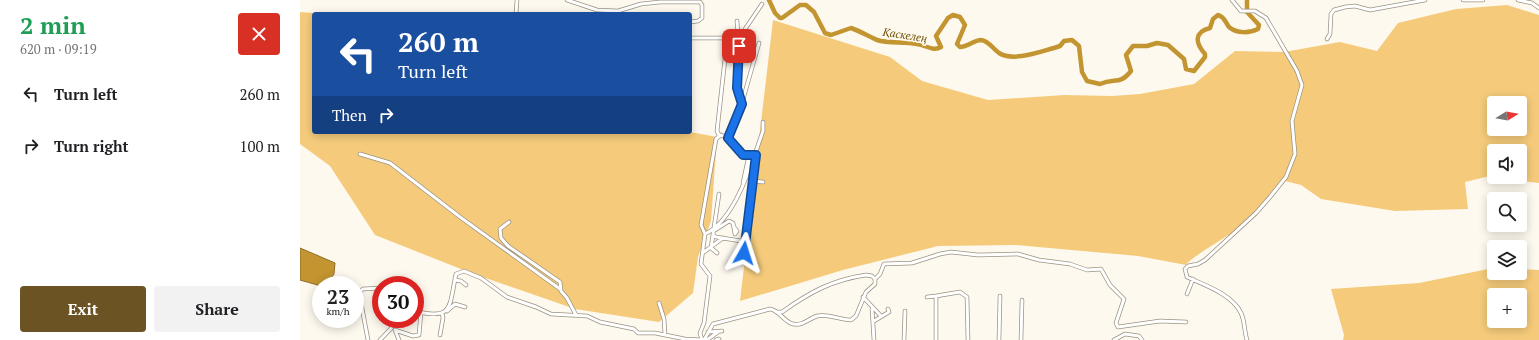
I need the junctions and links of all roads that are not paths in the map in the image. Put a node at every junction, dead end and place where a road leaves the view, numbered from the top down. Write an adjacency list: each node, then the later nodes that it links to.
1 (517, 0): 10 (street)
2 (567, 0): 12 (street)
3 (1232, 0): 41 (street)
4 (1425, 0): 15 (street)
5 (1463, 0): 6 (street)
6 (1483, 0)
7 (1518, 0): 9 (street)
8 (762, 4): 14 (street)
9 (1539, 8)
10 (516, 12)
11 (737, 21): 14 (street)
12 (692, 22)
13 (692, 38): 19 (street)
14 (738, 39): 17 (street)
15 (1326, 39)
16 (759, 43): 17 (street)
17 (742, 103): 20 (street)
18 (763, 122): 23 (street)
19 (721, 135): 20 (street); 32 (street)
20 (728, 137): 22 (street)
21 (360, 154): 45 (street)
22 (744, 155): 23 (street); 24 (street)
23 (752, 155): 24 (street); 25 (street); 27 (street)
24 (747, 160): 27 (street)
25 (752, 180): 26 (street); 39 (street)
26 (763, 182)
27 (742, 184): 31 (street)
28 (719, 194): 31 (street)
29 (509, 222): 45 (street)
30 (734, 227): 31 (street)
31 (715, 228): 33 (street)
32 (706, 234): 33 (street); 37 (street)
33 (712, 234): 34 (street); 36 (street)
34 (723, 238): 35 (street); 36 (street)
35 (741, 241)
36 (711, 248): 37 (street); 38 (street)
37 (704, 252): 74 (street)
38 (717, 253)
39 (744, 253)
40 (874, 279): 50 (street); 58 (street); 64 (street)
41 (1193, 279): 46 (street); 84 (street)
42 (455, 280): 43 (street); 57 (street); 60 (street)
43 (466, 285)
44 (372, 289): 71 (street)
45 (560, 289): 60 (street)
46 (1187, 294)
47 (936, 296): 49 (street); 78 (street); 79 (street)
48 (1000, 296): 80 (street)
49 (927, 297)
50 (863, 298): 54 (street); 58 (street)
51 (1022, 300): 81 (street)
52 (659, 303): 70 (street)
53 (465, 307): 57 (street)
54 (872, 308): 61 (street); 62 (street)
55 (888, 309): 61 (street)
56 (905, 311): 77 (street)
57 (443, 312): 59 (street); 69 (street)
58 (776, 312): 67 (street)
59 (424, 313)
60 (576, 315): 70 (street)
61 (881, 316): 62 (street)
62 (874, 321): 76 (street)
63 (1186, 322): 64 (street)
64 (1134, 326): 68 (street)
65 (394, 328): 66 (street); 72 (street); 73 (street)
66 (420, 328)
67 (708, 332): 74 (street); 75 (street)
68 (1134, 334): 82 (street); 83 (street)
69 (440, 335)
70 (665, 335): 74 (street)
71 (368, 340)
72 (380, 340)
73 (399, 340)
74 (703, 340)
75 (707, 340)
76 (874, 340)
77 (904, 340)
78 (936, 340)
79 (968, 340)
80 (999, 340)
81 (1021, 340)
82 (1114, 340)
83 (1142, 340)
84 (1247, 340)

